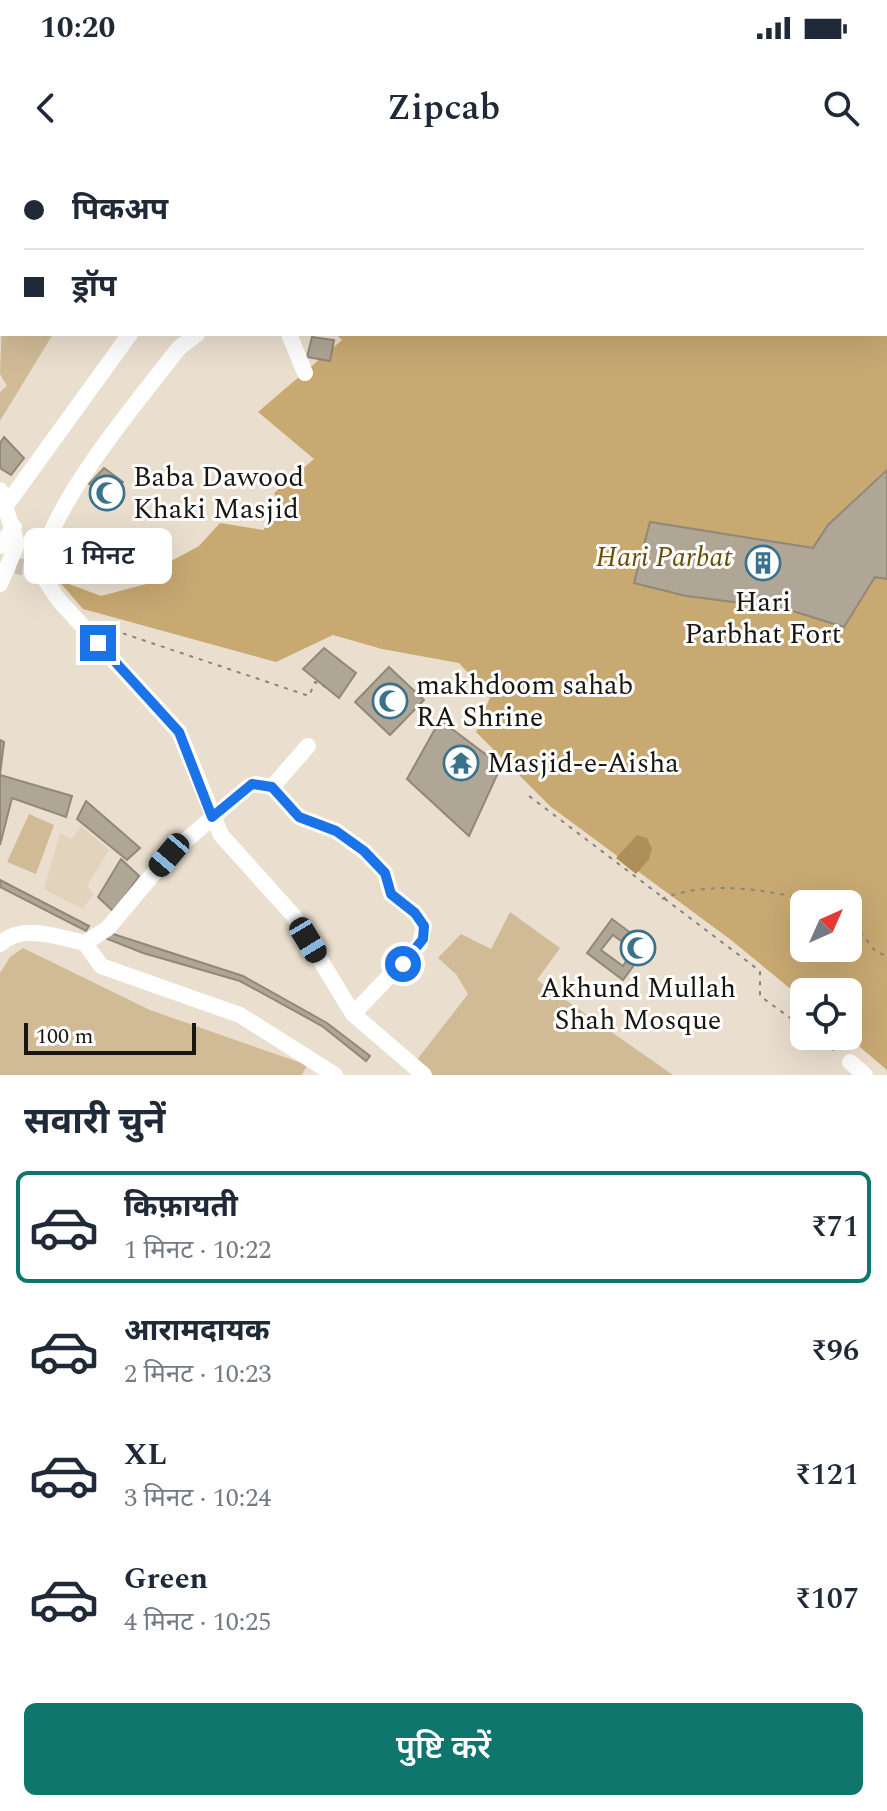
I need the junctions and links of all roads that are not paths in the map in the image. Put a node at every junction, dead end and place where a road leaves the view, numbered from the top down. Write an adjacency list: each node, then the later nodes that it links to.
1 (128, 336): 5 (street)
2 (194, 336): 8 (street)
3 (290, 336): 4 (street)
4 (305, 373)
5 (4, 497): 6 (street)
6 (14, 527): 7 (street); 8 (street)
7 (0, 546)
8 (23, 566): 9 (street); 12 (street)
9 (0, 584)
10 (308, 746): 11 (street)
11 (272, 787): 12 (street); 15 (street)
12 (212, 817): 13 (street); 15 (street)
13 (85, 943): 14 (street); 17 (street)
14 (0, 944)
15 (353, 1014): 19 (street)
16 (850, 1062): 20 (street)
17 (316, 1068): 18 (street)
18 (335, 1075)
19 (424, 1075)
20 (865, 1075)

